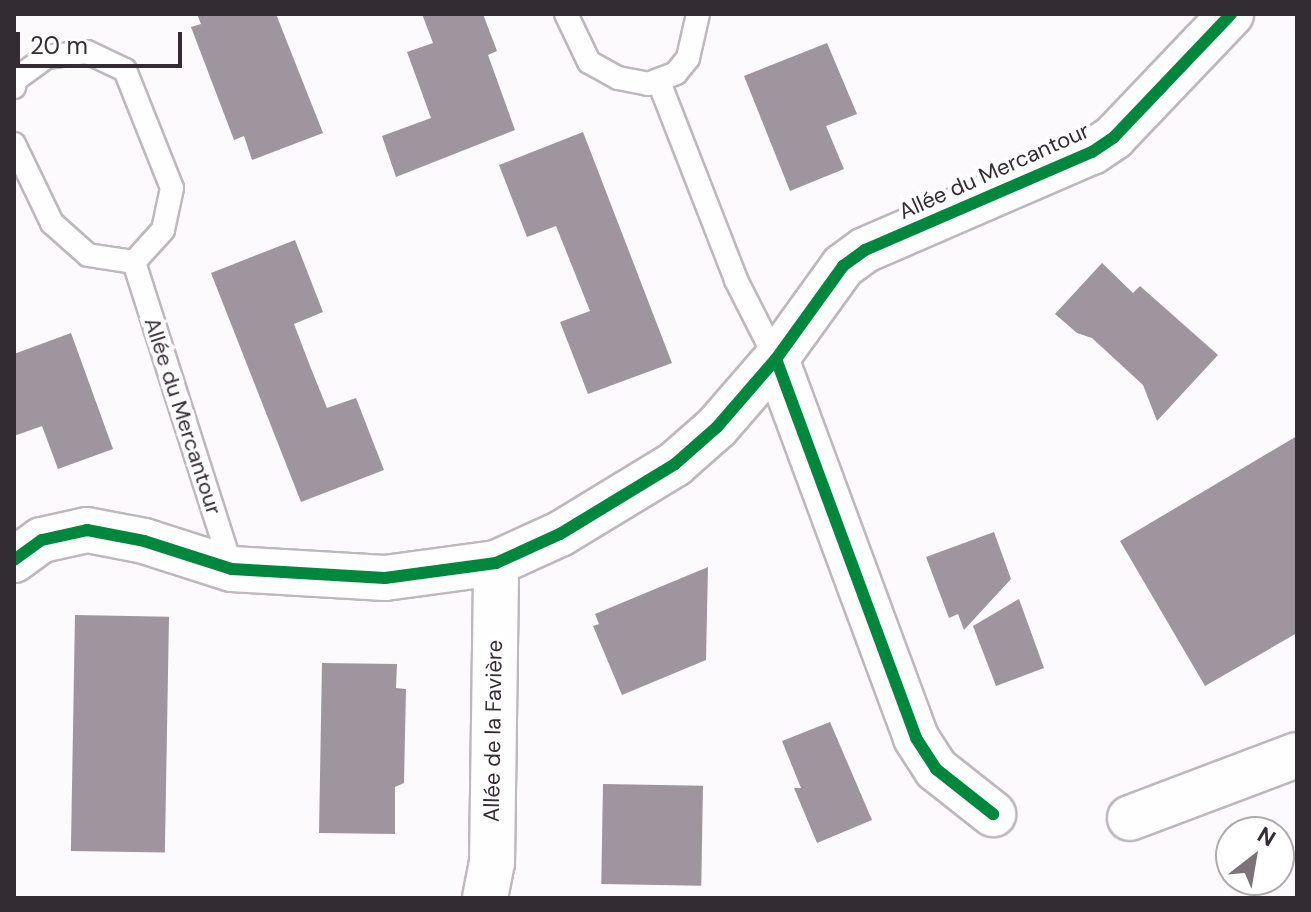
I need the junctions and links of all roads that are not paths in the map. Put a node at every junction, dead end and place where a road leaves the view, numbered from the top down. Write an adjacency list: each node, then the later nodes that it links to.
1 (566, 14): 4 (lane)
2 (698, 14): 4 (lane)
3 (1231, 14): 8 (street, Allée du Mercantour)
4 (659, 82): 8 (lane)
5 (14, 87): 7 (lane)
6 (14, 144): 7 (lane)
7 (134, 262): 11 (lane, Allée du Mercantour)
8 (776, 359): 10 (street, Allée du Mercantour); 13 (street)
9 (14, 560): 11 (street, Allée du Mercantour)
10 (496, 563): 11 (street, Allée du Mercantour); 15 (street, Allée de la Favière)
11 (232, 569)
12 (1297, 755): 14 (street)
13 (993, 814)
14 (1130, 818)
15 (485, 898)

